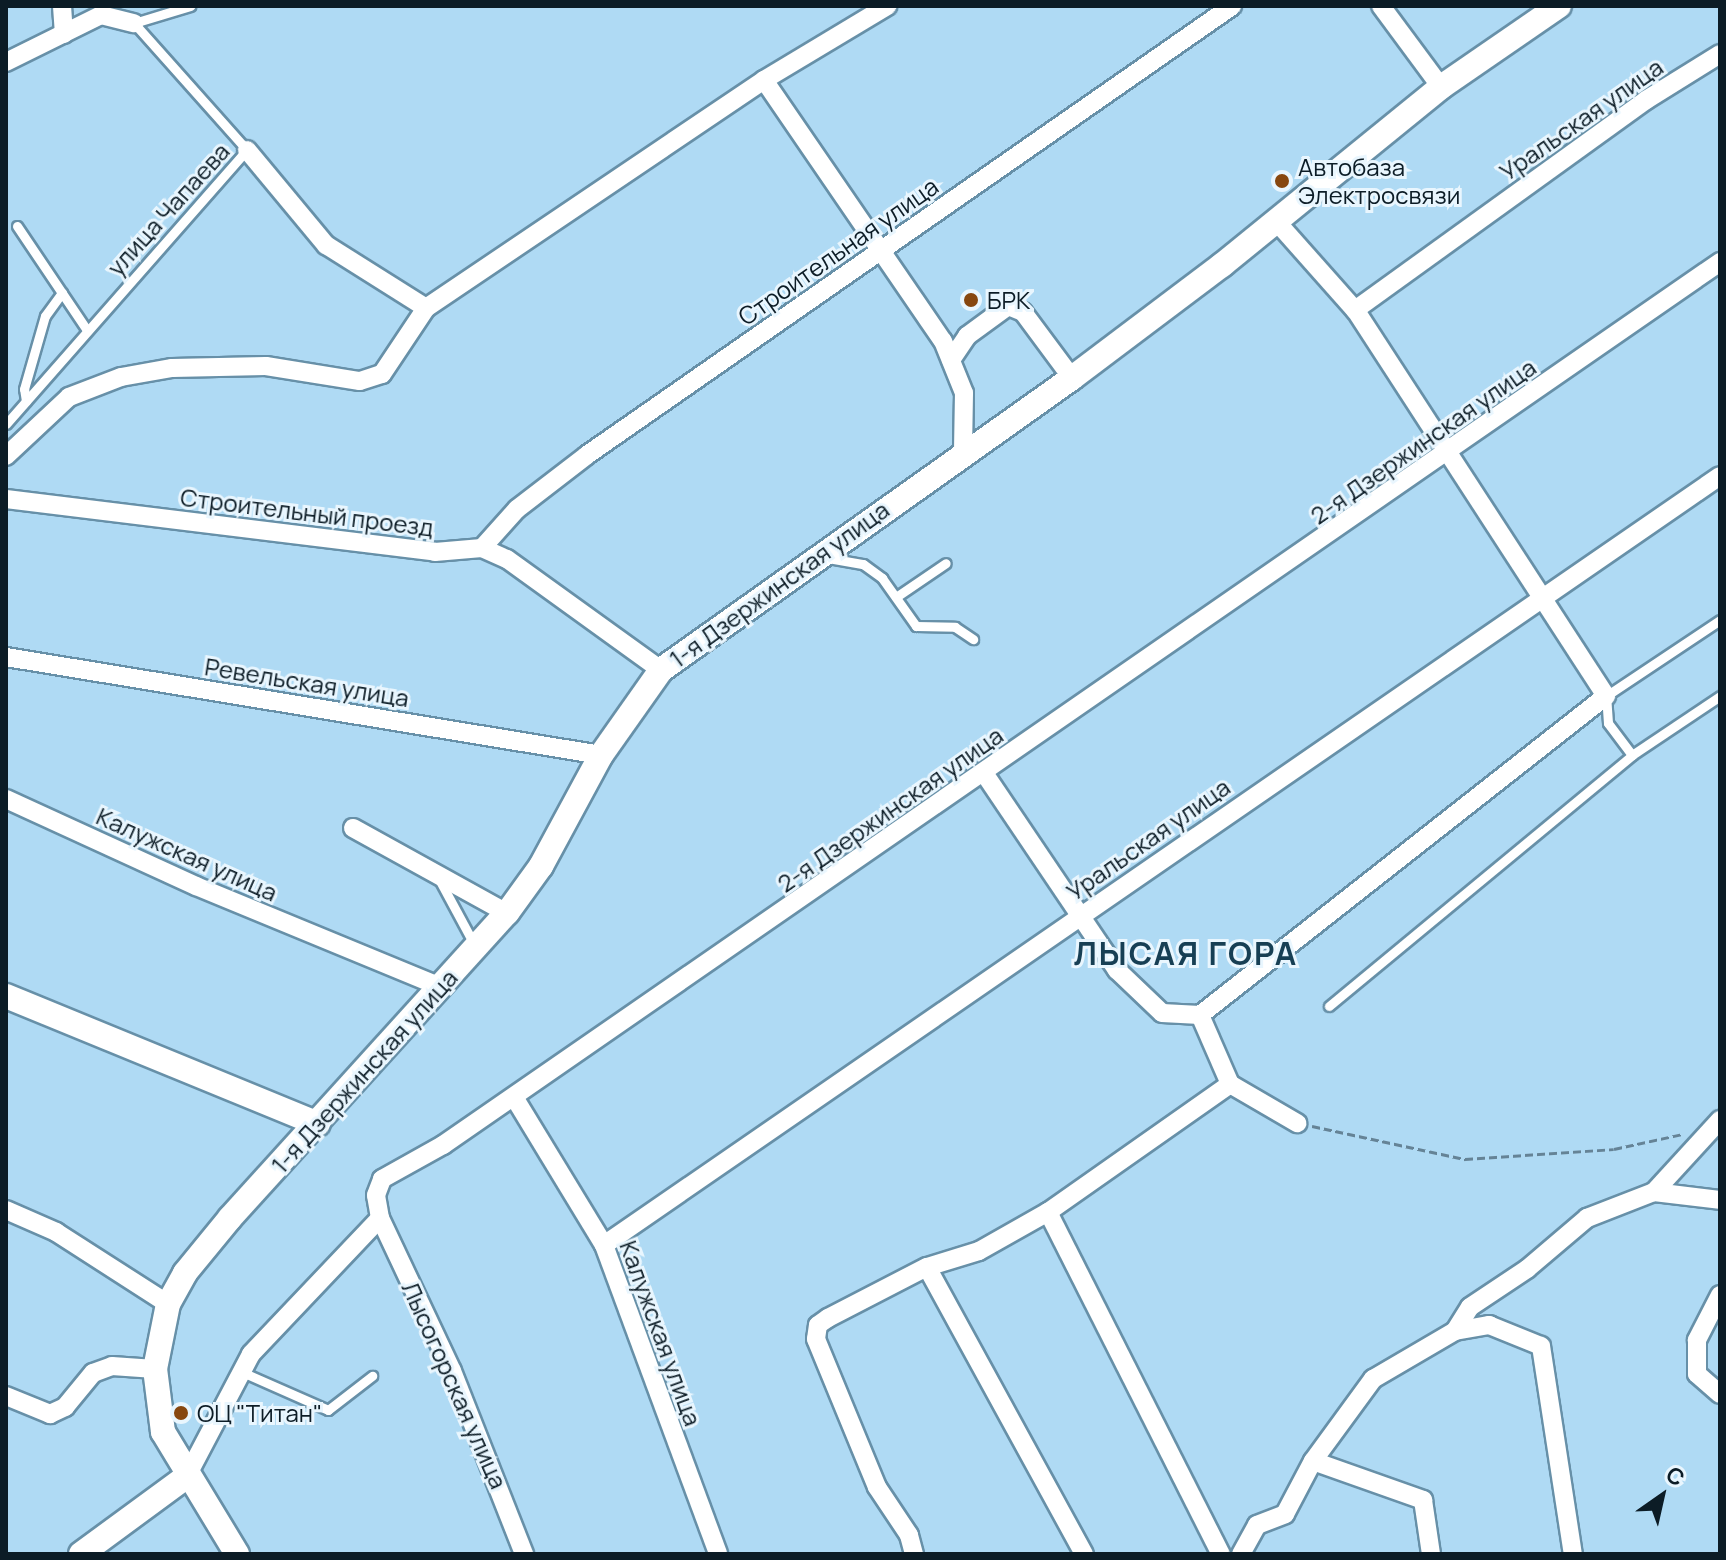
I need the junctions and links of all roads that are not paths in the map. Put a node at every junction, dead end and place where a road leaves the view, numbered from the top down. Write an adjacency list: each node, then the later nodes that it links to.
1 (62, 6): 8 (street)
2 (190, 6): 7 (lane)
3 (887, 6): 11 (street)
4 (1232, 6): 16 (street, Строительная улица)
5 (1381, 6): 12 (street)
6 (1559, 6): 12 (street, 1-я Дзержинская улица)
7 (134, 23): 8 (street); 13 (lane, улица Чапаева)
8 (64, 34): 10 (street)
9 (1720, 54): 20 (street, Уральская улица)
10 (6, 62)
11 (764, 80): 16 (street); 19 (street)
12 (1441, 87): 14 (street, 1-я Дзержинская улица)
13 (247, 150): 19 (street); 21 (lane, улица Чапаева)
14 (1276, 221): 20 (street); 23 (street, 1-я Дзержинская улица)
15 (17, 226): 18 (lane)
16 (882, 250): 22 (street); 31 (street, Строительная улица)
17 (1720, 262): 27 (street, 2-я Дзержинская улица)
18 (62, 293): 21 (lane); 24 (lane)
19 (426, 308): 28 (street)
20 (1355, 310): 27 (street)
21 (87, 330): 24 (lane, улица Чапаева)
22 (951, 360): 23 (street); 26 (street)
23 (1072, 378): 26 (street, 1-я Дзержинская улица)
24 (26, 401): 25 (lane, улица Чапаева)
25 (6, 424)
26 (963, 452): 32 (street, 1-я Дзержинская улица)
27 (1450, 452): 34 (street); 44 (street, 2-я Дзержинская улица)
28 (6, 456)
29 (1720, 476): 34 (street, Уральская улица)
30 (6, 499): 31 (street, Строительный проезд)
31 (482, 548): 39 (street)
32 (817, 556): 35 (lane); 39 (street, 1-я Дзержинская улица)
33 (946, 563): 35 (lane)
34 (1542, 596): 40 (street); 49 (street, Уральская улица)
35 (896, 597): 37 (lane)
36 (1720, 620): 40 (lane)
37 (973, 639)
38 (6, 657): 42 (street, Ревельская улица)
39 (661, 670): 42 (street, 1-я Дзержинская улица)
40 (1606, 696): 43 (lane); 54 (street)
41 (1720, 696): 43 (lane)
42 (601, 755): 48 (street, 1-я Дзержинская улица)
43 (1632, 755): 53 (lane)
44 (984, 773): 49 (street); 56 (street, 2-я Дзержинская улица)
45 (6, 799): 51 (street, Калужская улица)
46 (353, 828): 47 (street)
47 (435, 873): 48 (street); 50 (lane)
48 (507, 913): 50 (street, 1-я Дзержинская улица)
49 (1083, 914): 54 (street); 65 (street, Уральская улица)
50 (475, 947): 51 (street, 1-я Дзержинская улица)
51 (439, 986): 59 (street, 1-я Дзержинская улица)
52 (6, 996): 59 (street)
53 (1329, 1006)
54 (1200, 1015): 55 (street)
55 (1230, 1084): 57 (street); 63 (street)
56 (514, 1097): 64 (street, 2-я Дзержинская улица); 65 (street, Калужская улица)
57 (1297, 1123)
58 (1717, 1123): 60 (street)
59 (318, 1124): 68 (street, 1-я Дзержинская улица)
60 (1654, 1192): 61 (street); 69 (street)
61 (1720, 1200)
62 (6, 1210): 68 (street)
63 (1048, 1212): 66 (street); 83 (street)
64 (380, 1218): 71 (street); 79 (street, Лысогорская улица)
65 (604, 1245): 80 (street, Калужская улица)
66 (927, 1267): 81 (street); 82 (street)
67 (1720, 1295): 73 (street)
68 (168, 1304): 70 (street, 1-я Дзержинская улица)
69 (1455, 1331): 75 (street); 86 (street)
70 (155, 1369): 74 (street); 76 (street, 1-я Дзержинская улица)
71 (242, 1372): 72 (lane); 76 (street)
72 (372, 1376)
73 (1720, 1394)
74 (6, 1396)
75 (1313, 1461): 84 (street); 85 (street)
76 (187, 1476): 77 (street); 78 (street, 1-я Дзержинская улица)
77 (81, 1554)
78 (237, 1554)
79 (524, 1554)
80 (718, 1554)
81 (914, 1554)
82 (1084, 1554)
83 (1221, 1554)
84 (1241, 1554)
85 (1431, 1554)
86 (1573, 1554)

